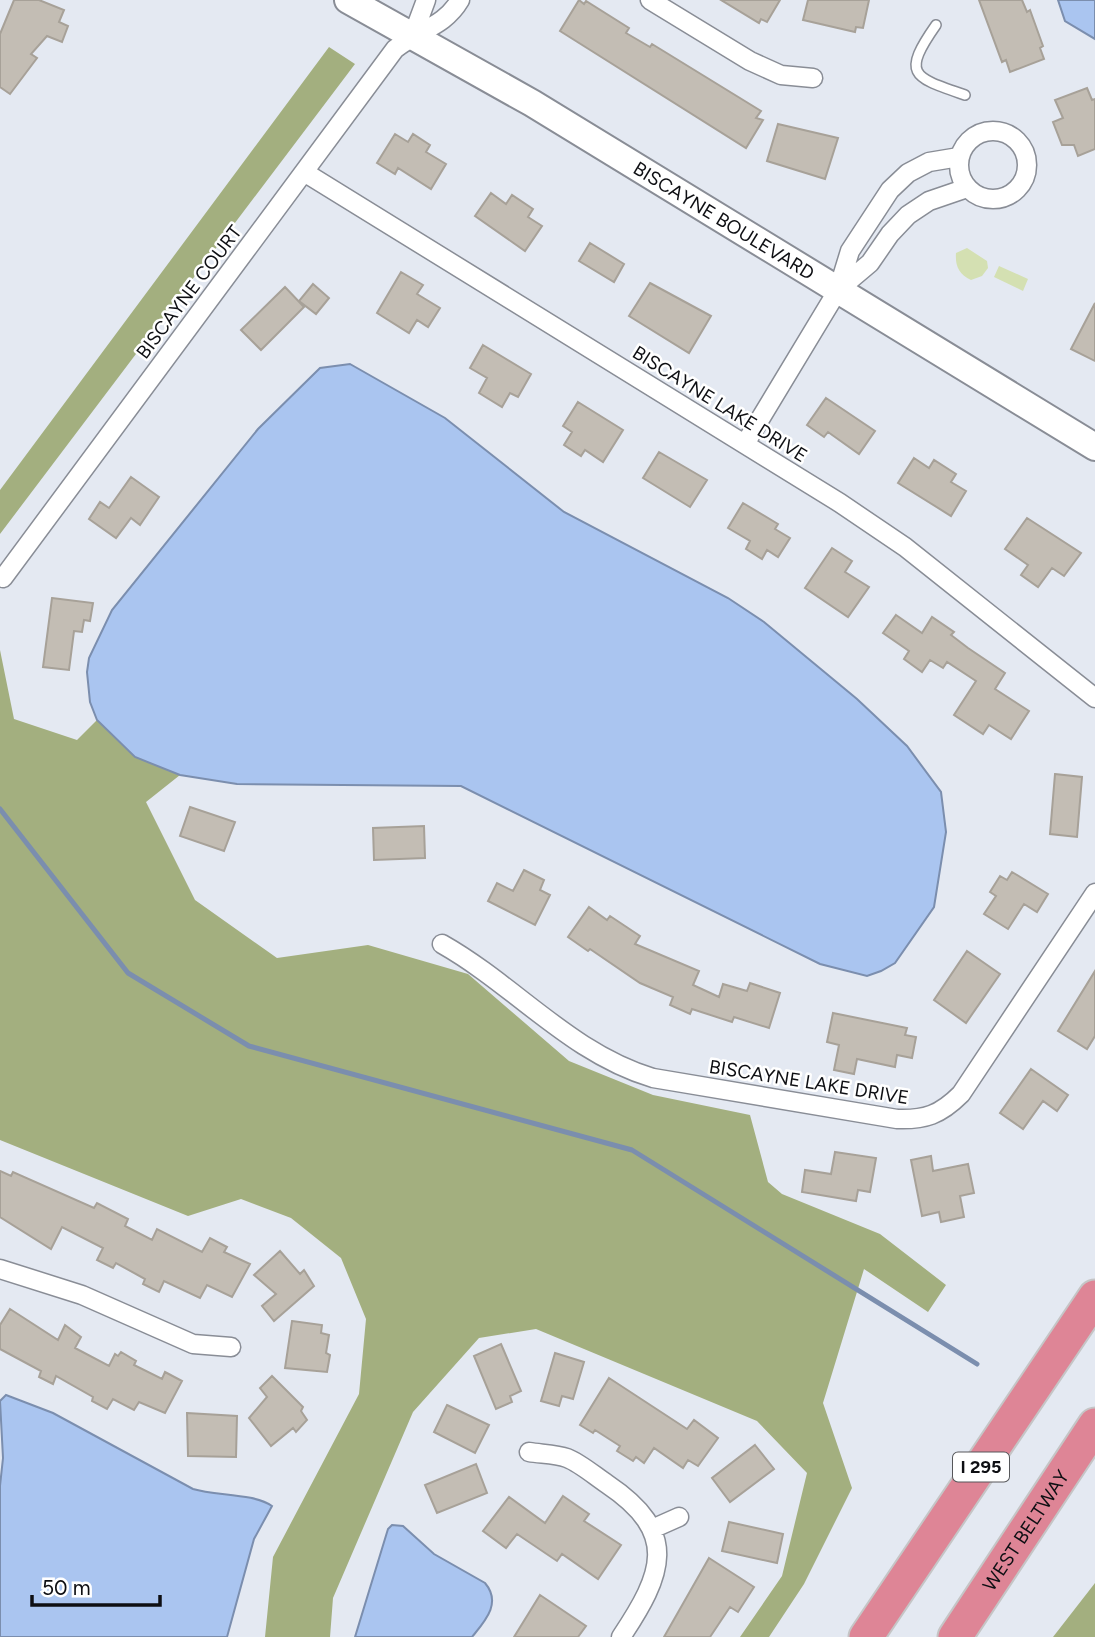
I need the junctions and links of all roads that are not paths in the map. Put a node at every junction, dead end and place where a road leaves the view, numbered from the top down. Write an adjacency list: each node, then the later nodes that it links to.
1 (348, 0): 6 (street, BISCAYNE BOULEVARD)
2 (426, 0): 6 (street)
3 (460, 0): 6 (street)
4 (650, 0): 7 (street)
5 (936, 25): 8 (lane)
6 (413, 35): 10 (street, BISCAYNE COURT); 12 (street, BISCAYNE BOULEVARD)
7 (813, 78)
8 (965, 95)
9 (959, 157): 11 (street); 11 (street); 12 (street)
10 (304, 172): 13 (street, BISCAYNE LAKE DRIVE); 15 (street, BISCAYNE COURT)
11 (967, 188): 12 (street)
12 (838, 290): 13 (street); 14 (street, BISCAYNE BOULEVARD)
13 (745, 444): 16 (street, BISCAYNE LAKE DRIVE)
14 (1095, 447)
15 (3, 578)
16 (1095, 698)
17 (1095, 893): 18 (street, BISCAYNE LAKE DRIVE)
18 (442, 944)
19 (0, 1269): 21 (street)
20 (1095, 1297): 27 (highway, I 295)
21 (231, 1347)
22 (1095, 1425): 28 (highway, WEST BELTWAY)
23 (529, 1452): 25 (street)
24 (679, 1517): 25 (street)
25 (652, 1529): 26 (street)
26 (621, 1637)
27 (866, 1637)
28 (955, 1637)

